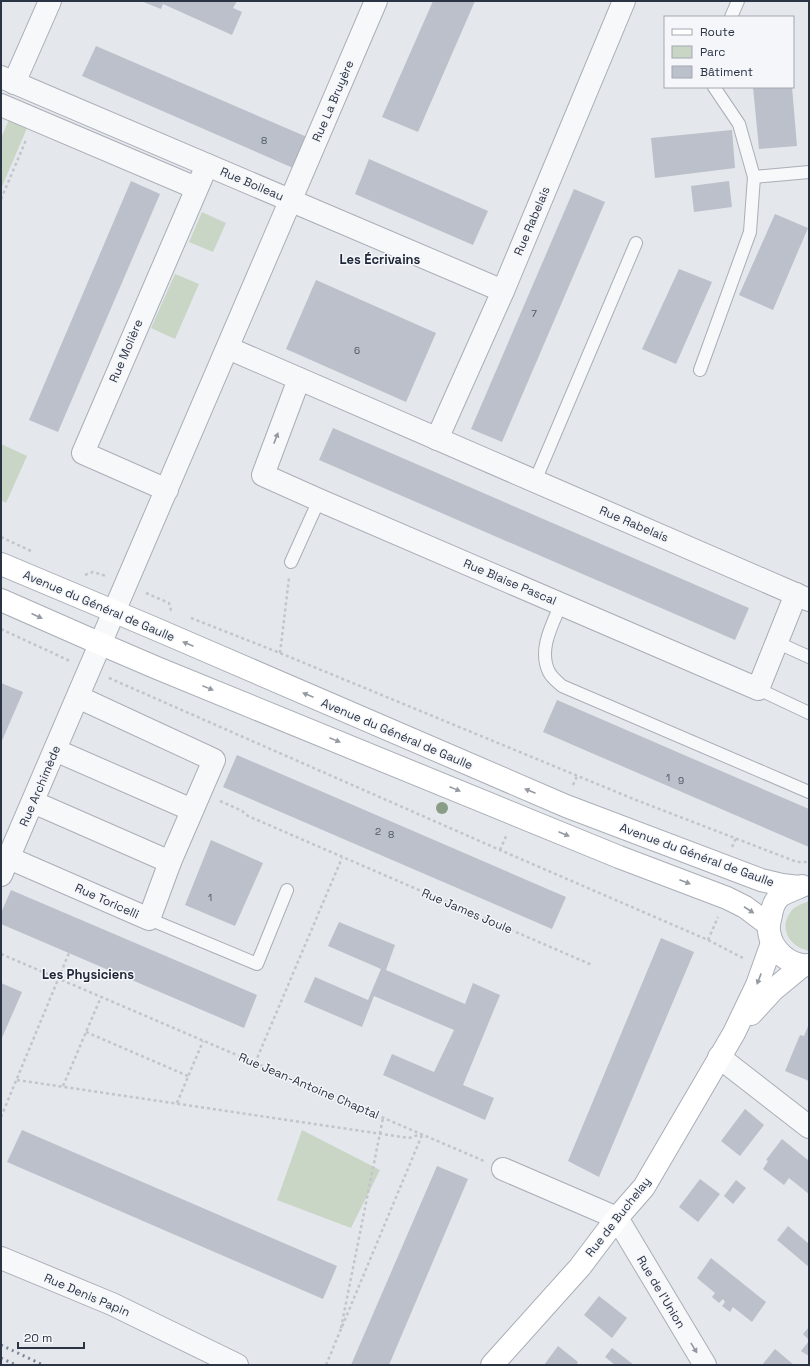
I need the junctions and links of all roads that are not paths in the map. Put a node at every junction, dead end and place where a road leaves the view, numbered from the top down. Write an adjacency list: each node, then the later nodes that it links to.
1 (50, 1): 6 (street)
2 (376, 1): 13 (street, Rue La Bruyère)
3 (624, 1): 15 (street, Rue Rabelais)
4 (738, 1): 5 (lane)
5 (731, 16)
6 (8, 80): 9 (street, Rue Boileau)
7 (715, 88): 11 (lane)
8 (1, 105): 12 (street)
9 (207, 165): 12 (street, Rue Molière); 13 (street, Rue Boileau)
10 (809, 172): 11 (lane)
11 (754, 177): 17 (lane)
12 (196, 188): 21 (street, Rue Molière)
13 (290, 201): 15 (street, Rue Boileau); 16 (street)
14 (636, 242): 20 (lane)
15 (503, 292): 19 (street, Rue Rabelais)
16 (228, 348): 18 (street, Rue Rabelais); 21 (street)
17 (700, 370)
18 (299, 379): 19 (street, Rue Rabelais); 22 (street, Rue Blaise Pascal, one-way to 18)
19 (437, 439): 20 (street, Rue Rabelais)
20 (535, 481): 25 (street, Rue Rabelais)
21 (167, 490): 28 (street)
22 (319, 500): 23 (lane); 27 (street, Rue Blaise Pascal)
23 (291, 562)
24 (1, 564): 28 (main road, Avenue du Général de Gaulle)
25 (802, 597): 29 (street)
26 (1, 600): 30 (main road, one-way to 30)
27 (561, 604): 32 (street, Rue Blaise Pascal); 36 (lane)
28 (115, 612): 30 (street); 41 (main road, Avenue du Général de Gaulle, one-way to 28)
29 (776, 642): 31 (lane); 32 (street)
30 (100, 644): 33 (street); 44 (main road, one-way to 44)
31 (809, 657)
32 (758, 689): 34 (lane)
33 (78, 697): 35 (street, Rue Archimède); 37 (street, Rue Toricelli)
34 (809, 713)
35 (55, 750): 37 (street); 38 (street, Rue Archimède)
36 (809, 792)
37 (196, 801): 39 (street, Rue Toricelli)
38 (33, 802): 39 (street); 40 (street, Rue Archimède)
39 (170, 862): 43 (street, Rue Toricelli)
40 (5, 867): 43 (street, Rue Toricelli)
41 (804, 886): 44 (main road, Rue de Buchelay)
42 (287, 890): 43 (lane)
43 (149, 919)
44 (771, 934): 45 (main road); 46 (main road, Rue de Buchelay, one-way to 46)
45 (806, 966): 46 (main road, Rue de Buchelay)
46 (734, 1033): 47 (main road, Rue de Buchelay)
47 (719, 1057): 48 (street); 50 (main road, Rue de Buchelay)
48 (809, 1127)
49 (503, 1169): 50 (street)
50 (617, 1218): 53 (main road, Rue de Buchelay); 54 (street, Rue de l'Union, one-way to 54)
51 (1, 1258): 52 (street, Rue Denis Papin)
52 (237, 1365)
53 (492, 1365)
54 (705, 1365)

